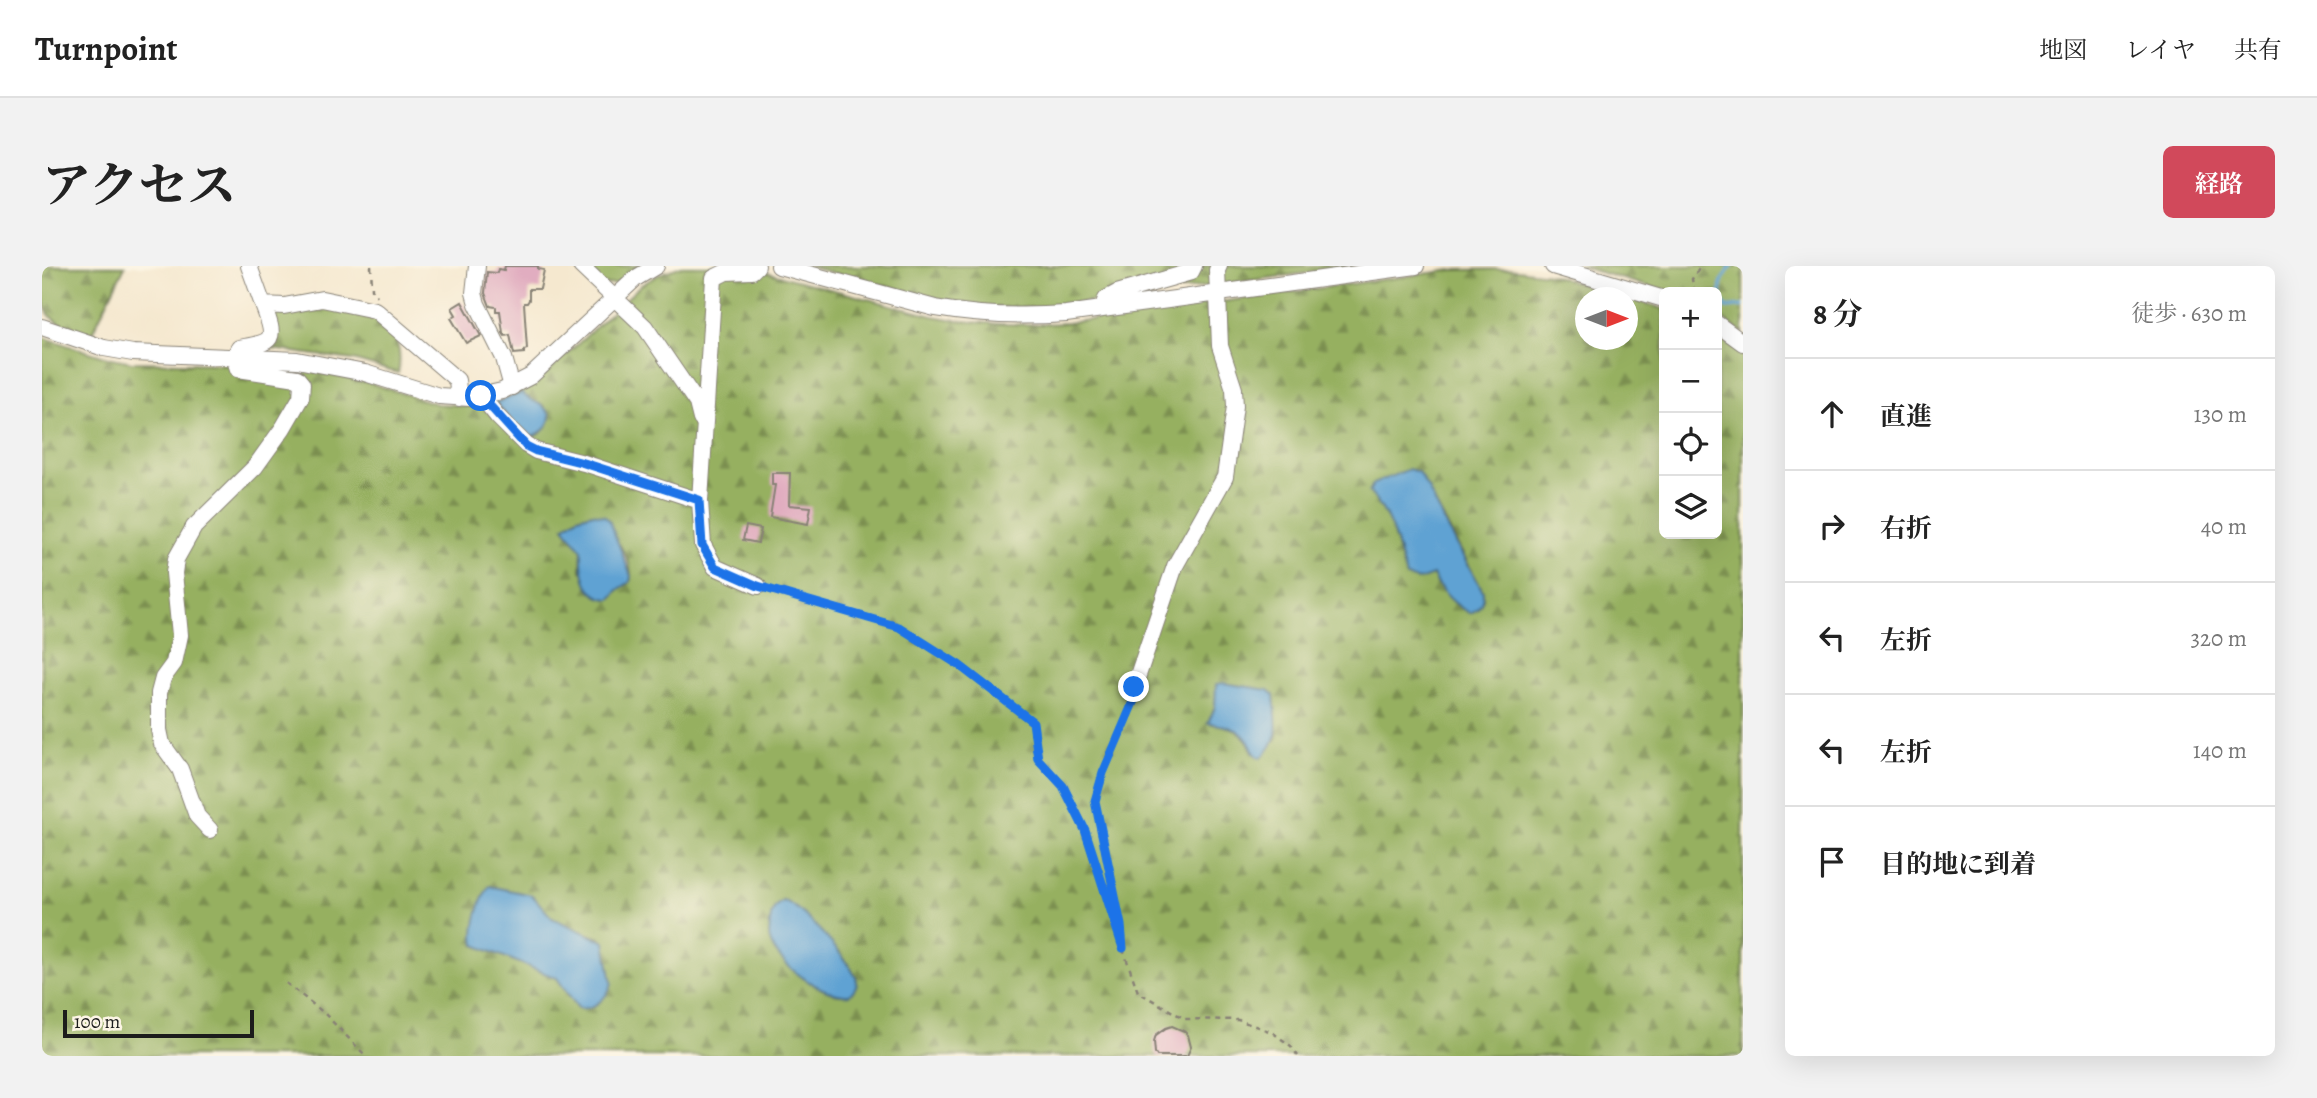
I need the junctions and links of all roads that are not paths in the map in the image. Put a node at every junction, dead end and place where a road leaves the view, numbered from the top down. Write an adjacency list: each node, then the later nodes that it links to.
1 (249, 266): 14 (street)
2 (477, 266): 20 (street)
3 (581, 266): 13 (street)
4 (656, 266): 13 (street)
5 (758, 266): 23 (street)
6 (779, 266): 15 (street)
7 (1194, 266): 15 (street)
8 (1219, 266): 11 (street)
9 (1416, 266): 11 (street)
10 (1553, 266): 12 (street)
11 (1219, 294): 15 (street); 26 (street)
12 (1659, 298)
13 (614, 299): 20 (street); 23 (street)
14 (263, 305): 19 (street); 22 (street)
15 (1102, 309)
16 (42, 327): 19 (street)
17 (1722, 328): 18 (street)
18 (1743, 343)
19 (234, 357): 22 (street); 27 (street)
20 (512, 387): 21 (street)
21 (481, 396): 22 (street); 24 (street)
22 (459, 398)
23 (704, 431): 24 (street)
24 (699, 500): 25 (street)
25 (758, 586)
26 (1134, 687)
27 (210, 830)

